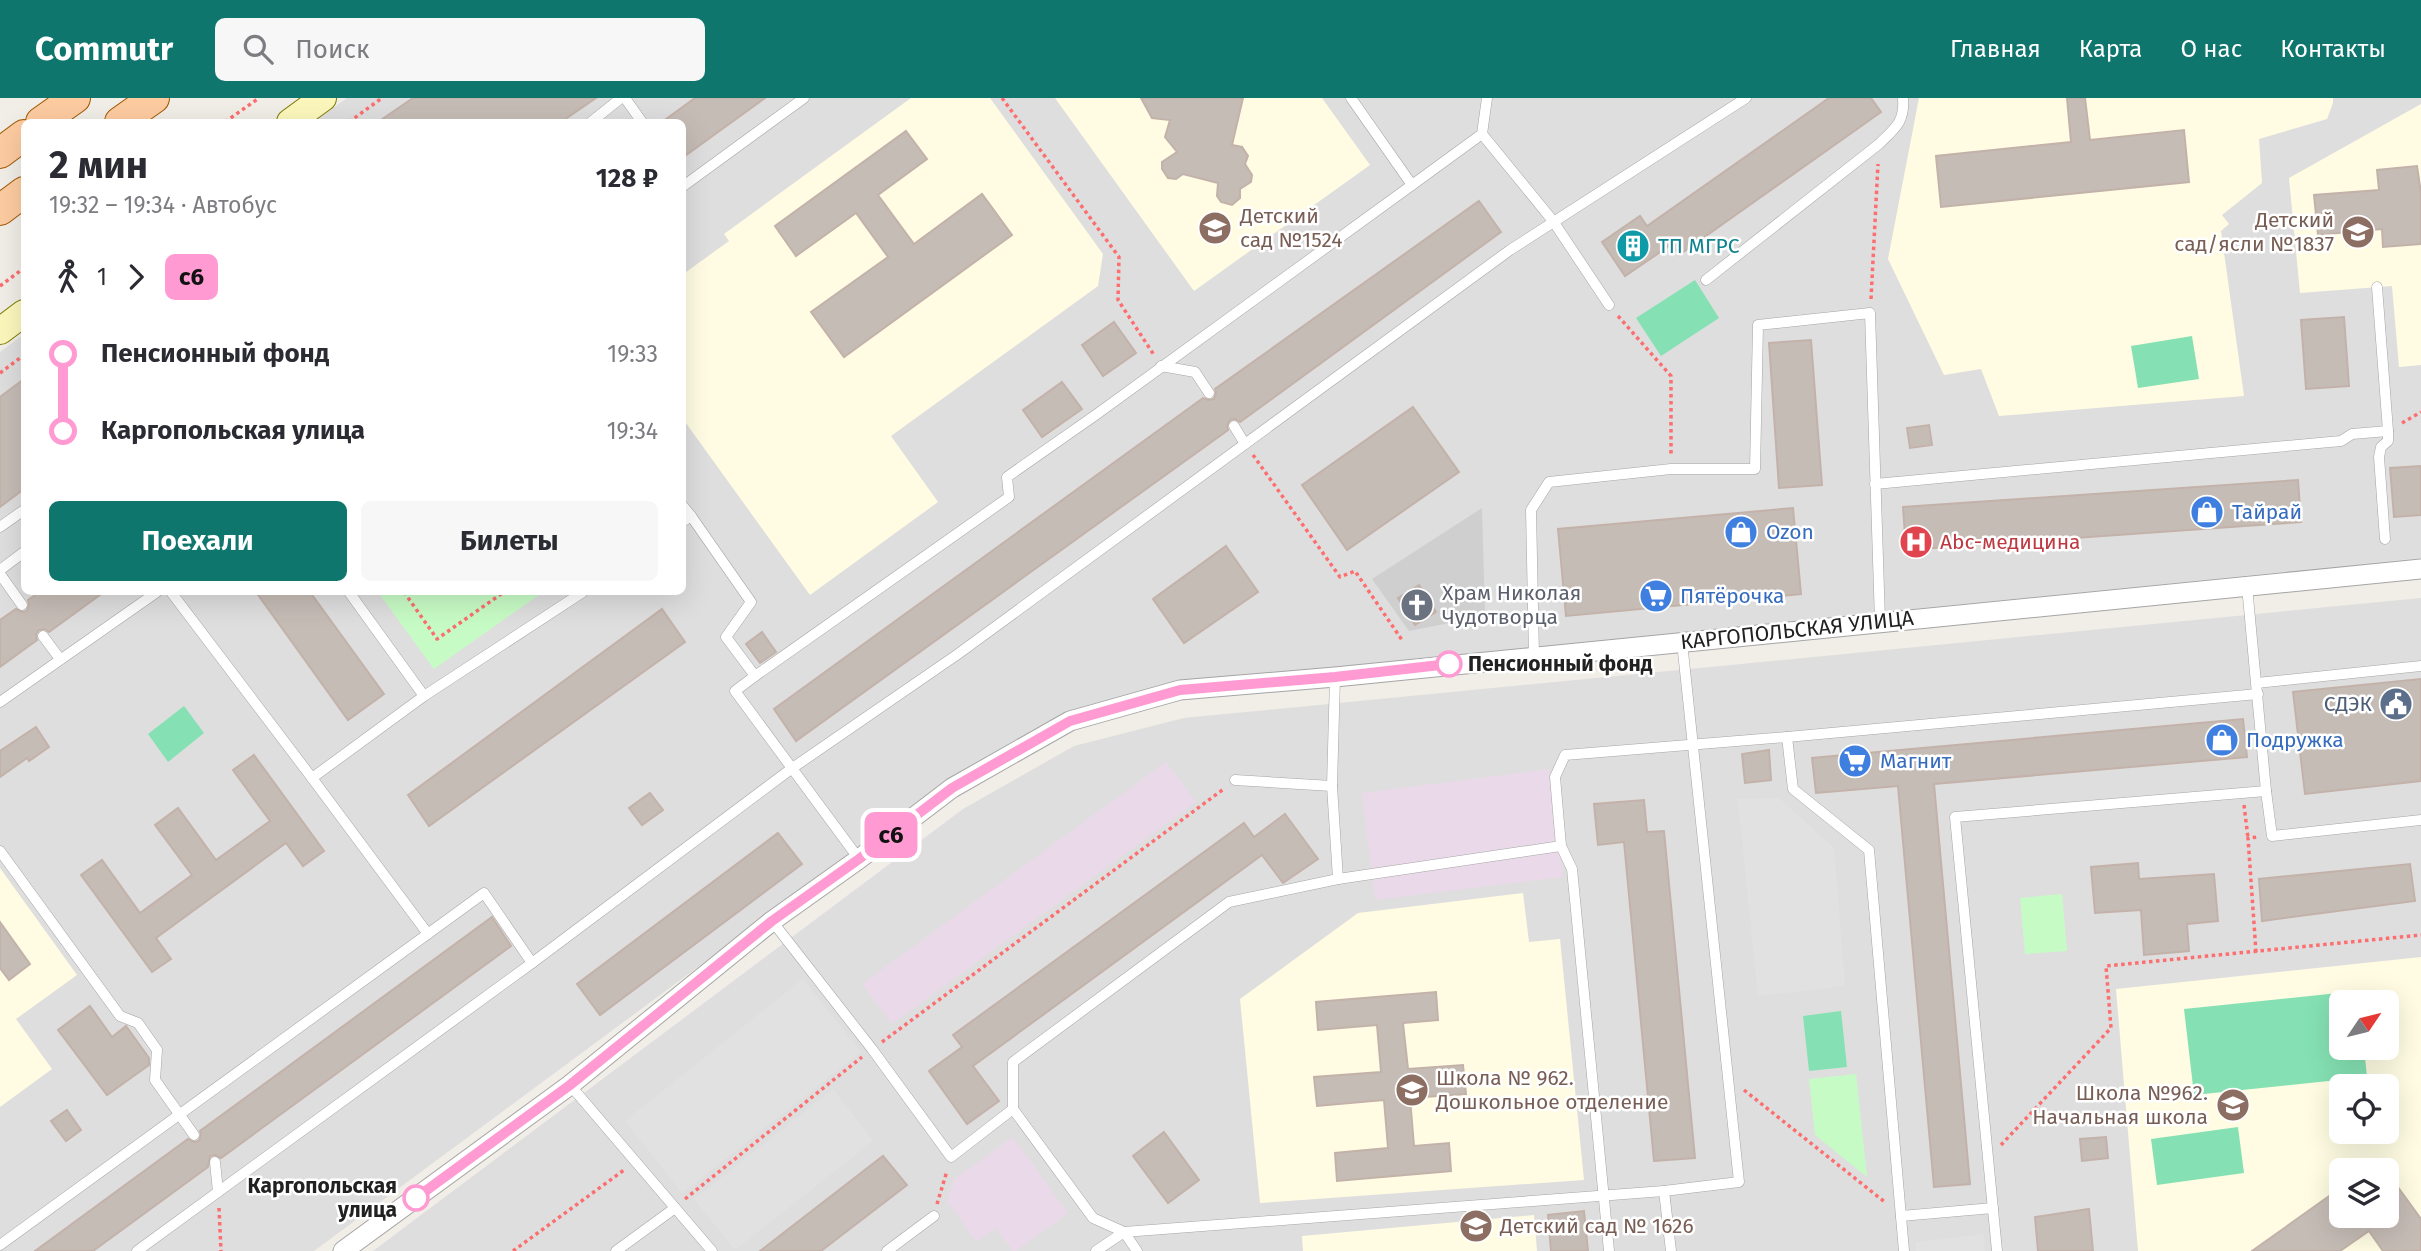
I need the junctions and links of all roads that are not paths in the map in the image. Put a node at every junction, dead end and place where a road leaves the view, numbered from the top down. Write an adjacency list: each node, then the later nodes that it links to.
1 (75, 98): 10 (main road)
2 (154, 98): 11 (main road)
3 (323, 98): 12 (main road)
4 (623, 98): 13 (lane); 14 (lane)
5 (804, 98): 18 (lane)
6 (1351, 98): 19 (lane)
7 (1487, 98): 15 (lane)
8 (1746, 98): 22 (lane)
9 (1903, 98): 23 (lane)
10 (45, 119)
11 (124, 119)
12 (294, 119)
13 (595, 119)
14 (640, 119)
15 (1482, 134): 19 (lane); 22 (lane)
16 (21, 137): 17 (main road)
17 (0, 153)
18 (686, 183)
19 (1412, 185): 28 (lane)
20 (21, 194): 21 (main road)
21 (0, 210)
22 (1553, 220): 25 (lane); 32 (lane)
23 (1706, 280)
24 (2377, 287): 31 (lane)
25 (1609, 305)
26 (21, 315): 27 (main road)
27 (0, 331)
28 (1161, 366): 29 (lane); 53 (lane)
29 (1209, 393)
30 (1234, 426): 32 (lane)
31 (2388, 431): 33 (lane); 37 (lane)
32 (1245, 444): 60 (lane)
33 (1875, 484): 47 (lane); 50 (lane)
34 (21, 512): 36 (lane)
35 (687, 519): 53 (lane)
36 (0, 527)
37 (2385, 539)
38 (21, 554): 40 (lane)
39 (2421, 569): 41 (street, КАРГОПОЛЬСКАЯ УЛИЦА)
40 (0, 572): 46 (lane)
41 (2247, 586): 47 (street, КАРГОПОЛЬСКАЯ УЛИЦА); 55 (lane)
42 (153, 595): 51 (lane)
43 (173, 595): 61 (lane)
44 (351, 595): 56 (lane)
45 (578, 595): 56 (lane)
46 (22, 605)
47 (1880, 621): 49 (street, КАРГОПОЛЬСКАЯ УЛИЦА)
48 (43, 636): 51 (lane)
49 (1682, 642): 50 (street, КАРГОПОЛЬСКАЯ УЛИЦА); 59 (lane)
50 (1534, 656): 54 (street, КАРГОПОЛЬСКАЯ УЛИЦА)
51 (60, 659): 57 (lane)
52 (2421, 666): 55 (lane)
53 (755, 676): 60 (lane)
54 (1335, 677): 63 (lane); 68 (street, КАРГОПОЛЬСКАЯ УЛИЦА)
55 (2257, 688): 58 (lane); 64 (lane)
56 (424, 696): 61 (lane)
57 (0, 702)
58 (1787, 737): 59 (lane); 84 (lane)
59 (1693, 746): 66 (lane); 78 (lane)
60 (791, 769): 68 (lane); 72 (lane)
61 (312, 778): 71 (lane)
62 (1235, 780): 63 (lane)
63 (1332, 786): 69 (lane)
64 (2266, 791): 65 (lane); 82 (lane)
65 (2421, 820)
66 (1561, 846): 69 (lane); 80 (lane)
67 (0, 851): 75 (lane)
68 (859, 859): 70 (street, КАРГОПОЛЬСКАЯ УЛИЦА)
69 (1338, 879): 74 (lane)
70 (772, 921): 73 (street, КАРГОПОЛЬСКАЯ УЛИЦА); 74 (lane)
71 (428, 934): 72 (lane); 75 (lane)
72 (532, 963): 79 (lane)
73 (570, 1085): 81 (lane); 88 (street, КАРГОПОЛЬСКАЯ УЛИЦА)
74 (1013, 1109): 85 (lane)
75 (180, 1114): 76 (lane); 86 (lane)
76 (194, 1135)
77 (215, 1162): 79 (lane)
78 (1664, 1191): 80 (lane); 95 (lane)
79 (218, 1192): 87 (lane)
80 (1604, 1194): 85 (lane); 94 (lane)
81 (675, 1208): 89 (lane); 90 (lane)
82 (1993, 1208): 84 (lane); 97 (lane)
83 (934, 1216): 91 (lane)
84 (1901, 1216): 96 (lane)
85 (1124, 1232): 92 (lane); 93 (lane)
86 (0, 1245)
87 (137, 1251)
88 (343, 1251)
89 (616, 1251)
90 (712, 1251)
91 (887, 1251)
92 (1096, 1251)
93 (1138, 1251)
94 (1609, 1251)
95 (1671, 1251)
96 (1905, 1251)
97 (1997, 1251)

